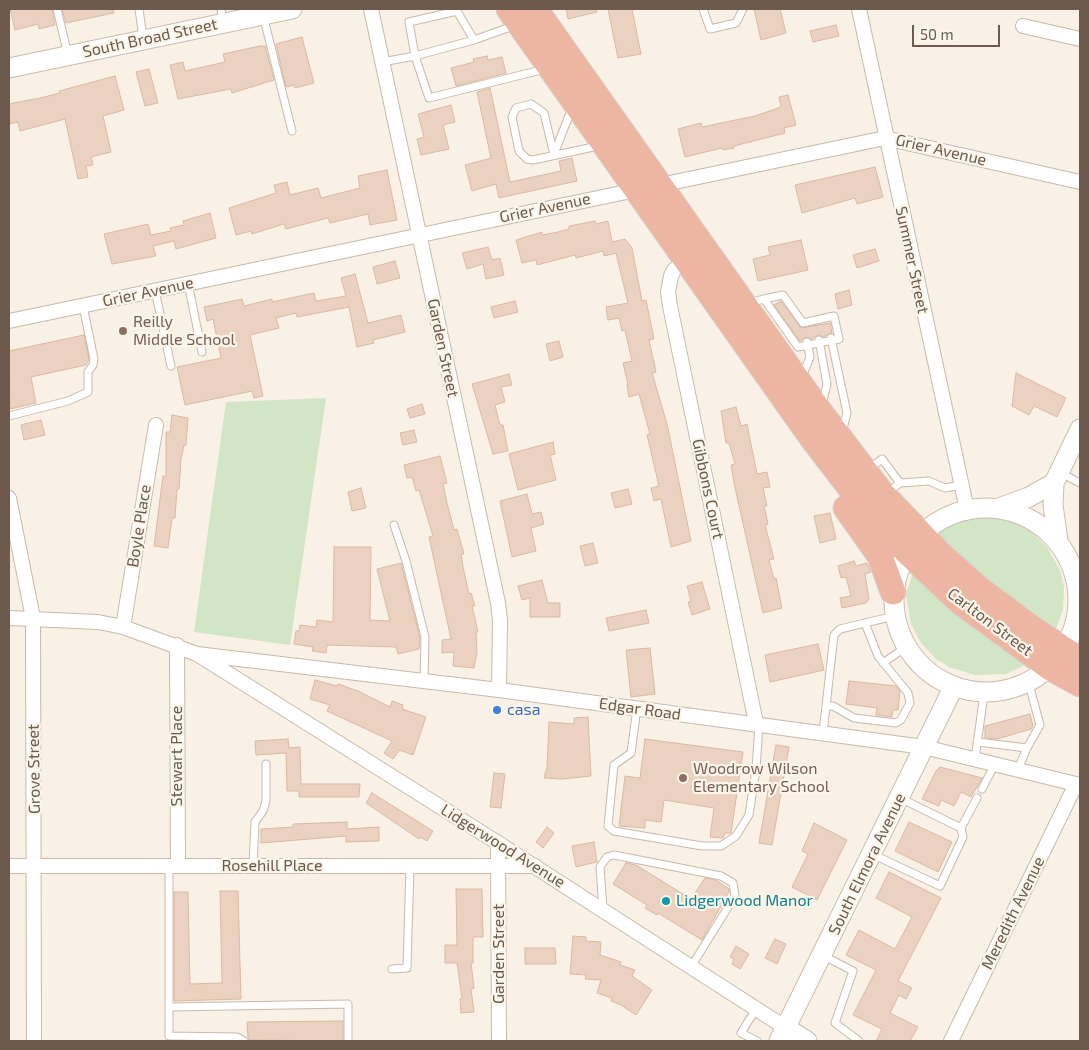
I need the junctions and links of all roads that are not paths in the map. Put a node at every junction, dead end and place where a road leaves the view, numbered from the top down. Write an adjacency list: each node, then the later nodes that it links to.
1 (57, 9): 15 (lane)
2 (139, 9): 13 (lane)
3 (292, 9): 8 (main road, South Broad Street)
4 (371, 9): 17 (street, Garden Street)
5 (703, 9): 6 (lane)
6 (743, 9)
7 (859, 9): 22 (street, Summer Street)
8 (263, 14): 10 (main road, South Broad Street); 21 (lane)
9 (521, 14): 14 (lane); 19 (highway); 26 (highway)
10 (222, 16): 13 (main road, South Broad Street)
11 (1023, 26): 12 (street)
12 (1080, 38)
13 (143, 39): 15 (main road, South Broad Street)
14 (474, 40): 16 (lane); 16 (lane)
15 (69, 55): 18 (main road, South Broad Street)
16 (415, 56): 17 (lane); 19 (lane)
17 (382, 62): 27 (street, Garden Street)
18 (9, 68)
19 (550, 68): 20 (highway)
20 (574, 102): 23 (highway); 24 (lane)
21 (292, 131)
22 (885, 138): 25 (street, Grier Avenue); 26 (street, Grier Avenue); 49 (street, Summer Street)
23 (605, 145): 24 (lane); 26 (highway)
24 (554, 155): 24 (lane)
25 (1080, 182)
26 (648, 187): 27 (street, Grier Avenue); 28 (highway); 31 (highway)
27 (419, 234): 29 (street, Grier Avenue); 72 (street, Garden Street)
28 (686, 260): 45 (highway); 76 (street, Gibbons Court)
29 (188, 283): 30 (street, Grier Avenue); 38 (lane)
30 (155, 290): 32 (street, Grier Avenue); 39 (lane)
31 (754, 301): 34 (lane); 35 (highway)
32 (82, 306): 33 (street, Grier Avenue); 42 (lane)
33 (9, 321)
34 (831, 339): 36 (lane); 46 (lane)
35 (786, 340): 37 (lane); 40 (highway)
36 (819, 341): 37 (lane); 41 (lane)
37 (807, 343): 40 (lane)
38 (202, 352)
39 (171, 366)
40 (800, 384): 41 (highway)
41 (820, 412): 46 (highway)
42 (9, 416)
43 (156, 425): 62 (street, Boyle Place)
44 (1080, 429): 47 (main road)
45 (812, 438): 56 (highway); 58 (highway)
46 (840, 440): 50 (highway)
47 (1057, 478): 48 (lane); 52 (main road); 55 (main road)
48 (1080, 483)
49 (961, 485): 50 (lane); 53 (street, Summer Street)
50 (892, 489): 56 (highway)
51 (9, 498): 60 (street, Grove Street)
52 (998, 508): 53 (main road); 55 (main road)
53 (967, 510): 56 (main road)
54 (394, 525): 68 (lane)
55 (1058, 541): 57 (main road)
56 (913, 543): 58 (main road); 66 (highway, Carlton Street)
57 (1078, 583): 66 (main road)
58 (893, 604): 61 (lane); 64 (main road)
59 (9, 618): 60 (street)
60 (33, 618): 62 (street); 93 (street, Grove Street)
61 (865, 623): 67 (lane); 74 (lane)
62 (123, 627): 63 (street)
63 (177, 646): 65 (street); 94 (street, Stewart Place)
64 (906, 647): 67 (lane); 71 (main road)
65 (197, 654): 68 (street, Edgar Road); 90 (street, Lidgerwood Avenue)
66 (1064, 659): 69 (main road); 70 (highway, Carlton Street)
67 (883, 663): 74 (lane)
68 (424, 681): 72 (street, Edgar Road)
69 (1030, 684): 73 (main road); 80 (lane)
70 (1080, 684)
71 (954, 686): 73 (main road); 79 (main road, South Elmora Avenue)
72 (499, 690): 75 (street, Edgar Road)
73 (984, 694): 78 (lane)
74 (826, 706): 77 (lane)
75 (637, 708): 76 (street, Edgar Road); 76 (lane)
76 (758, 724): 77 (street, Edgar Road)
77 (823, 733): 79 (street, Edgar Road)
78 (978, 742): 80 (lane); 81 (lane)
79 (924, 747): 81 (street, Edgar Road); 87 (main road, South Elmora Avenue)
80 (1027, 748): 84 (lane)
81 (975, 759): 83 (street, Edgar Road)
82 (266, 764): 95 (lane)
83 (995, 764): 84 (street, Edgar Road); 86 (lane)
84 (1018, 769): 85 (street, Edgar Road)
85 (1078, 784): 113 (street, Meredith Avenue)
86 (982, 789)
87 (899, 798): 89 (lane); 91 (main road, South Elmora Avenue)
88 (977, 798): 89 (lane)
89 (962, 828): 91 (lane)
90 (498, 843): 96 (street, Garden Street); 97 (street, Lidgerwood Avenue)
91 (872, 854): 100 (main road, South Elmora Avenue)
92 (9, 866): 93 (street, Rosehill Place)
93 (35, 866): 94 (street, Rosehill Place); 106 (street, Grove Street)
94 (173, 866): 95 (street, Rosehill Place); 103 (lane)
95 (253, 866): 98 (street, Rosehill Place)
96 (499, 866): 97 (street, Rosehill Place); 98 (street, Rosehill Place); 109 (street, Garden Street)
97 (535, 866): 99 (street, Lidgerwood Avenue)
98 (410, 867): 102 (lane)
99 (603, 910): 101 (street, Lidgerwood Avenue); 101 (lane)
100 (822, 954): 105 (main road, South Elmora Avenue); 112 (lane)
101 (692, 967): 104 (street, Lidgerwood Avenue)
102 (392, 969)
103 (169, 1007): 107 (lane); 108 (lane)
104 (756, 1009): 105 (street, Lidgerwood Avenue); 110 (lane)
105 (782, 1035): 111 (main road, Lidgerwood Avenue)
106 (34, 1041)
107 (244, 1041)
108 (348, 1041)
109 (499, 1041)
110 (757, 1041)
111 (807, 1041)
112 (859, 1041)
113 (951, 1041)

